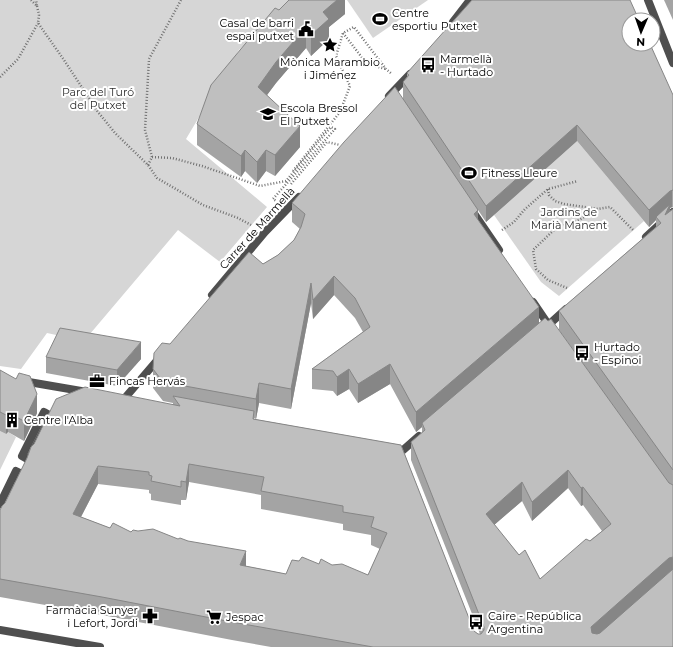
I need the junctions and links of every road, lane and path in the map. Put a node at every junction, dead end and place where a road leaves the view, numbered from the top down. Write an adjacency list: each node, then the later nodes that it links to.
1 (31, 0): 6 (path)
2 (36, 0): 6 (path)
3 (181, 0): 15 (path)
4 (470, 0): 8 (street)
5 (648, 0): 10 (street)
6 (37, 6): 7 (path)
7 (38, 23): 12 (path); 16 (path)
8 (446, 31)
9 (343, 33): 9 (path); 18 (path)
10 (673, 64)
11 (417, 66): 13 (street)
12 (0, 77)
13 (383, 104)
14 (340, 145): 18 (path)
15 (152, 157): 16 (path); 18 (path)
16 (148, 165): 24 (path)
17 (578, 181): 19 (path)
18 (284, 182)
19 (548, 189): 22 (path); 26 (path)
20 (303, 192): 31 (street, Carrer de Marmellà)
21 (470, 207): 28 (street)
22 (598, 209): 25 (path); 29 (path)
23 (673, 212): 27 (street)
24 (252, 225)
25 (629, 227)
26 (499, 231)
27 (638, 243)
28 (505, 259)
29 (567, 288)
30 (526, 292): 33 (street)
31 (209, 299)
32 (570, 306): 33 (street)
33 (549, 325): 34 (street); 35 (street)
34 (555, 333)
35 (537, 335)
36 (168, 348): 39 (street)
37 (15, 380): 38 (street)
38 (93, 394)
39 (113, 397)
40 (44, 412): 40 (street)
41 (425, 431): 42 (street)
42 (400, 452)
43 (0, 504): 44 (street)
44 (3, 512)
45 (0, 630): 46 (street)
46 (100, 647)

